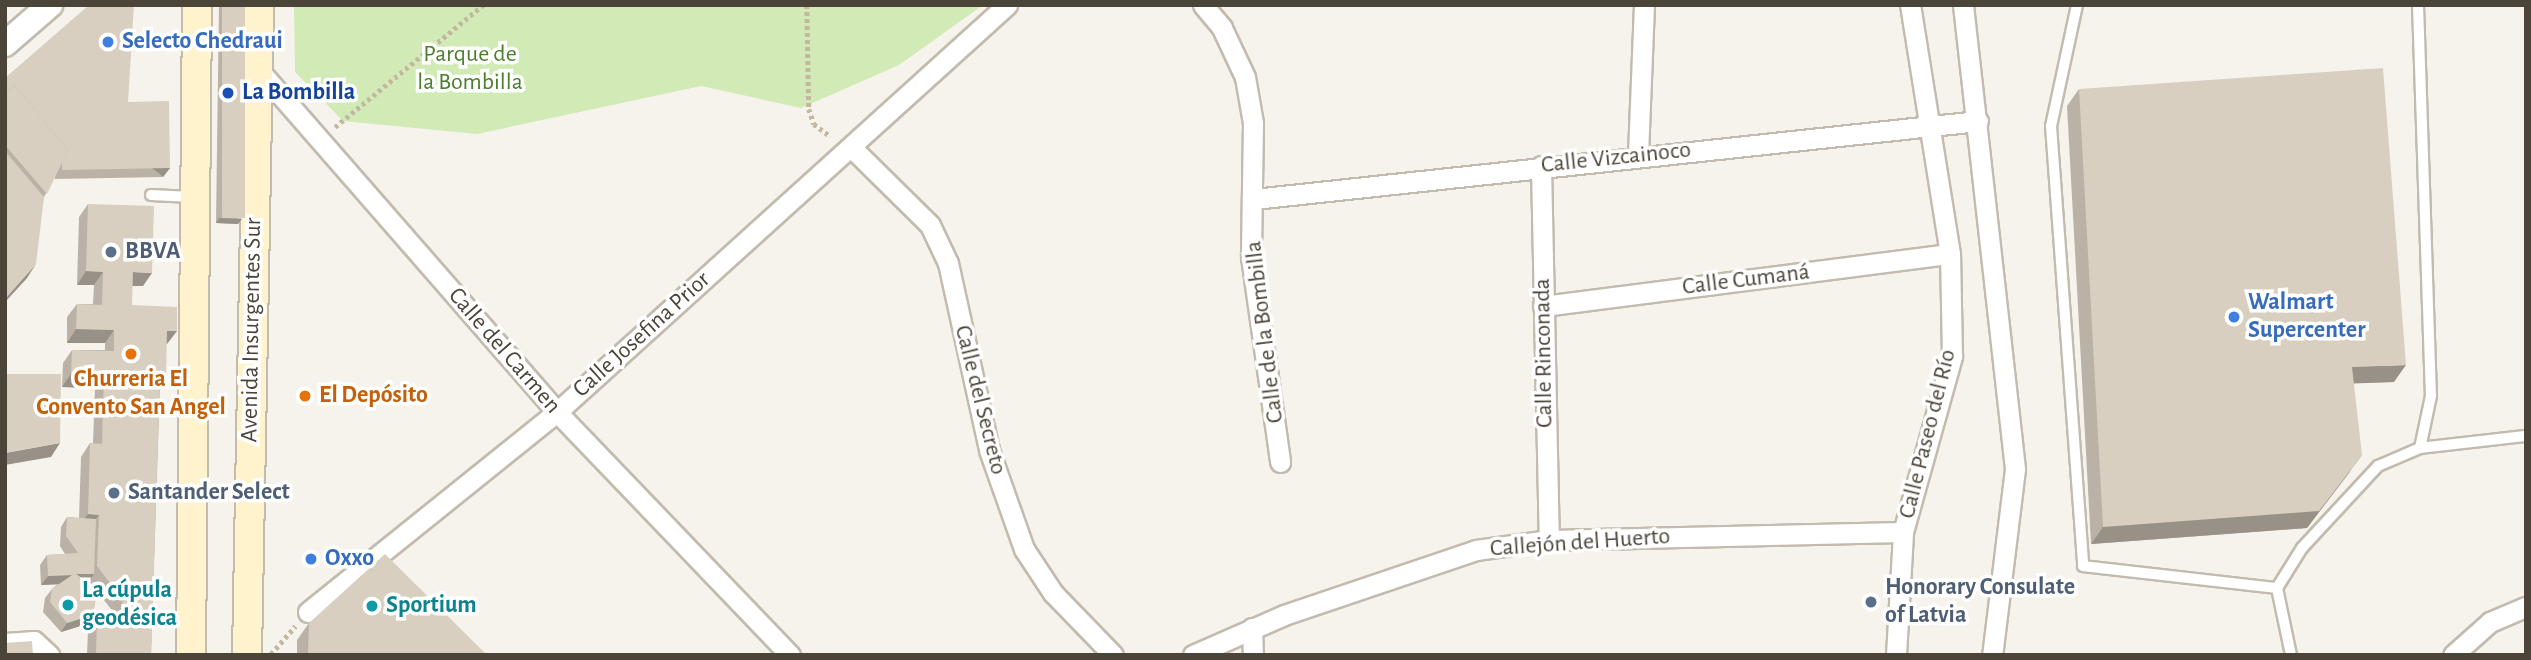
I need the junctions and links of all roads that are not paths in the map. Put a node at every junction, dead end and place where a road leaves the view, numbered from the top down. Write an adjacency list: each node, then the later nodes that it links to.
1 (50, 5): 11 (street)
2 (197, 5): 19 (main road)
3 (259, 5): 12 (main road, Avenida Insurgentes Sur)
4 (1007, 5): 15 (street, Calle Josefina Prior)
5 (1203, 5): 20 (street, Calle de la Bombilla)
6 (1644, 5): 16 (street)
7 (1910, 5): 14 (street, Calle Paseo del Río)
8 (1964, 5): 13 (street, Calle Paseo del Río)
9 (2077, 5): 29 (lane)
10 (2418, 5): 25 (lane)
11 (5, 44)
12 (257, 68): 23 (street, Calle del Carmen); 36 (main road, Avenida Insurgentes Sur)
13 (1978, 121): 14 (street, Calle Vizcainoco); 42 (street, Calle Paseo del Río)
14 (1932, 128): 16 (street, Calle Vizcainoco); 21 (street, Calle Paseo del Río)
15 (851, 147): 23 (street, Calle Josefina Prior); 38 (street, Calle del Secreto)
16 (1638, 154): 17 (street, Calle Vizcainoco)
17 (1541, 166): 20 (street, Calle Vizcainoco); 22 (street, Calle Rinconada)
18 (151, 195): 19 (lane)
19 (196, 197): 35 (main road)
20 (1254, 199): 26 (street, Calle de la Bombilla)
21 (1950, 254): 22 (street, Calle Cumaná); 27 (street, Calle Paseo del Río)
22 (1542, 306): 28 (street, Calle Rinconada)
23 (557, 412): 31 (street, Calle Josefina Prior); 37 (street, Calle del Carmen)
24 (2526, 436): 25 (lane)
25 (2420, 448): 29 (lane)
26 (1280, 462)
27 (1903, 532): 28 (street, Callejón del Huerto); 41 (street, Calle Paseo del Río)
28 (1549, 540): 32 (street, Callejón del Huerto)
29 (2277, 589): 43 (lane)
30 (2526, 607): 44 (street)
31 (308, 612)
32 (1252, 628): 39 (street, Callejón del Huerto); 40 (street)
33 (5, 643): 34 (street)
34 (49, 655)
35 (191, 655)
36 (247, 655)
37 (790, 655)
38 (1113, 655)
39 (1193, 655)
40 (1253, 655)
41 (1896, 655)
42 (1992, 655)
43 (2291, 655)
44 (2454, 655)

